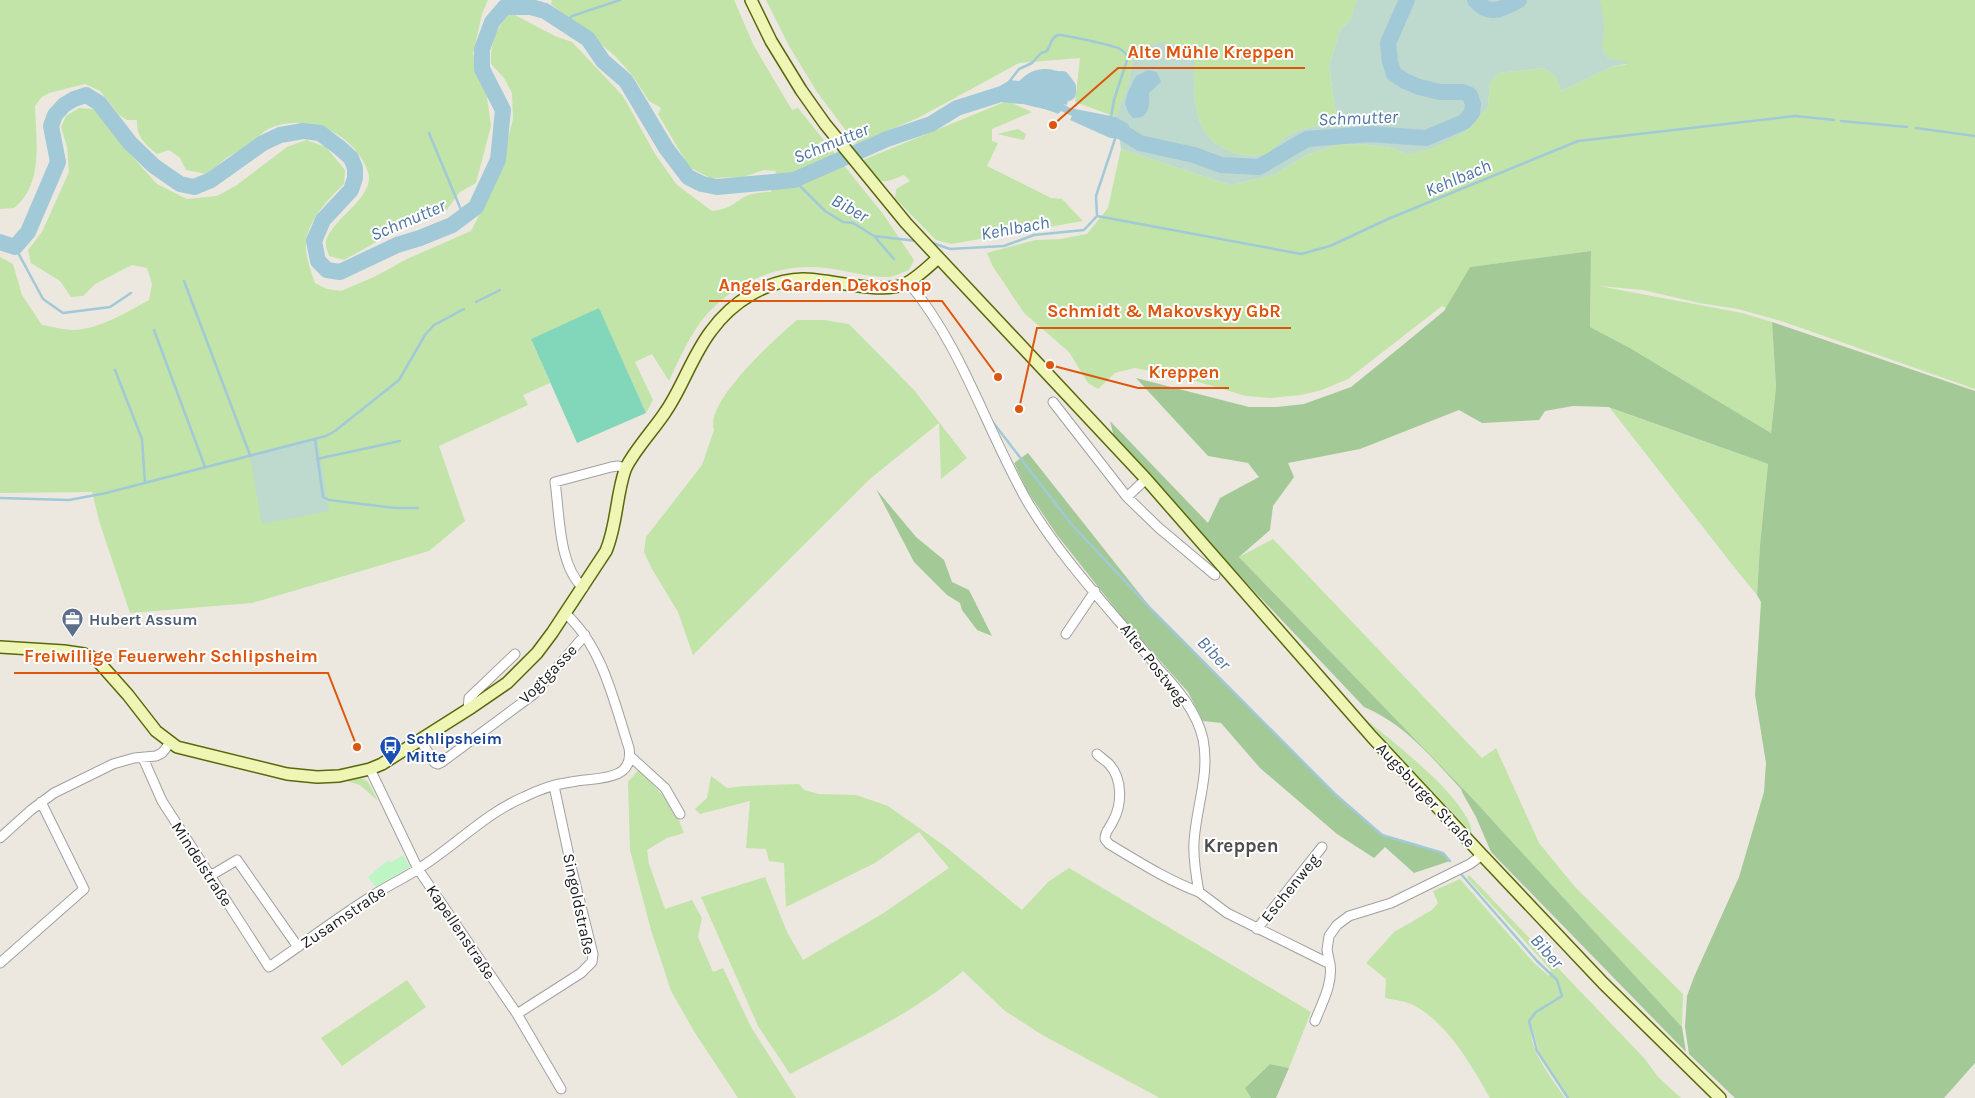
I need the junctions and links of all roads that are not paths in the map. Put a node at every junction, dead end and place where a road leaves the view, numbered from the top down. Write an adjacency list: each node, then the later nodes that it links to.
1 (751, 0): 2 (main road, Augsburger Straße)
2 (936, 256): 3 (main road); 6 (main road, Augsburger Straße)
3 (908, 282): 5 (main road); 10 (street, Alter Postweg)
4 (1053, 402): 7 (street)
5 (626, 468): 9 (main road); 9 (street)
6 (1146, 479): 7 (street); 29 (main road, Augsburger Straße)
7 (1127, 497): 8 (street)
8 (1215, 575)
9 (583, 588): 11 (main road)
10 (1094, 591): 12 (street); 32 (street, Alter Postweg)
11 (566, 614): 13 (street); 16 (main road)
12 (1066, 634)
13 (585, 635): 17 (street, Vogtgasse); 20 (street)
14 (0, 647): 18 (main road)
15 (515, 654): 16 (street)
16 (468, 710): 17 (main road)
17 (420, 740): 22 (main road)
18 (170, 743): 21 (street); 22 (main road)
19 (1097, 754): 32 (street)
20 (631, 757): 23 (street, Zusamstraße); 25 (street)
21 (143, 758): 24 (street); 31 (street, Mindelstraße)
22 (370, 769): 30 (street, Kapellenstraße)
23 (554, 786): 30 (street, Zusamstraße); 38 (street, Singoldstraße)
24 (41, 802): 27 (street); 35 (street)
25 (680, 814)
26 (0, 823): 27 (street)
27 (3, 835)
28 (1322, 847): 33 (street, Eschenweg)
29 (1482, 855): 36 (street); 41 (main road, Augsburger Straße)
30 (418, 869): 34 (street, Zusamstraße); 38 (street, Kapellenstraße)
31 (210, 876): 34 (street); 37 (street, Mindelstraße)
32 (1199, 892): 33 (street)
33 (1257, 929): 36 (street)
34 (298, 947): 37 (street, Zusamstraße)
35 (0, 963)
36 (1330, 964): 39 (street)
37 (269, 967)
38 (517, 1014): 40 (street, Kapellenstraße)
39 (1315, 1021)
40 (561, 1089)
41 (1720, 1098)

